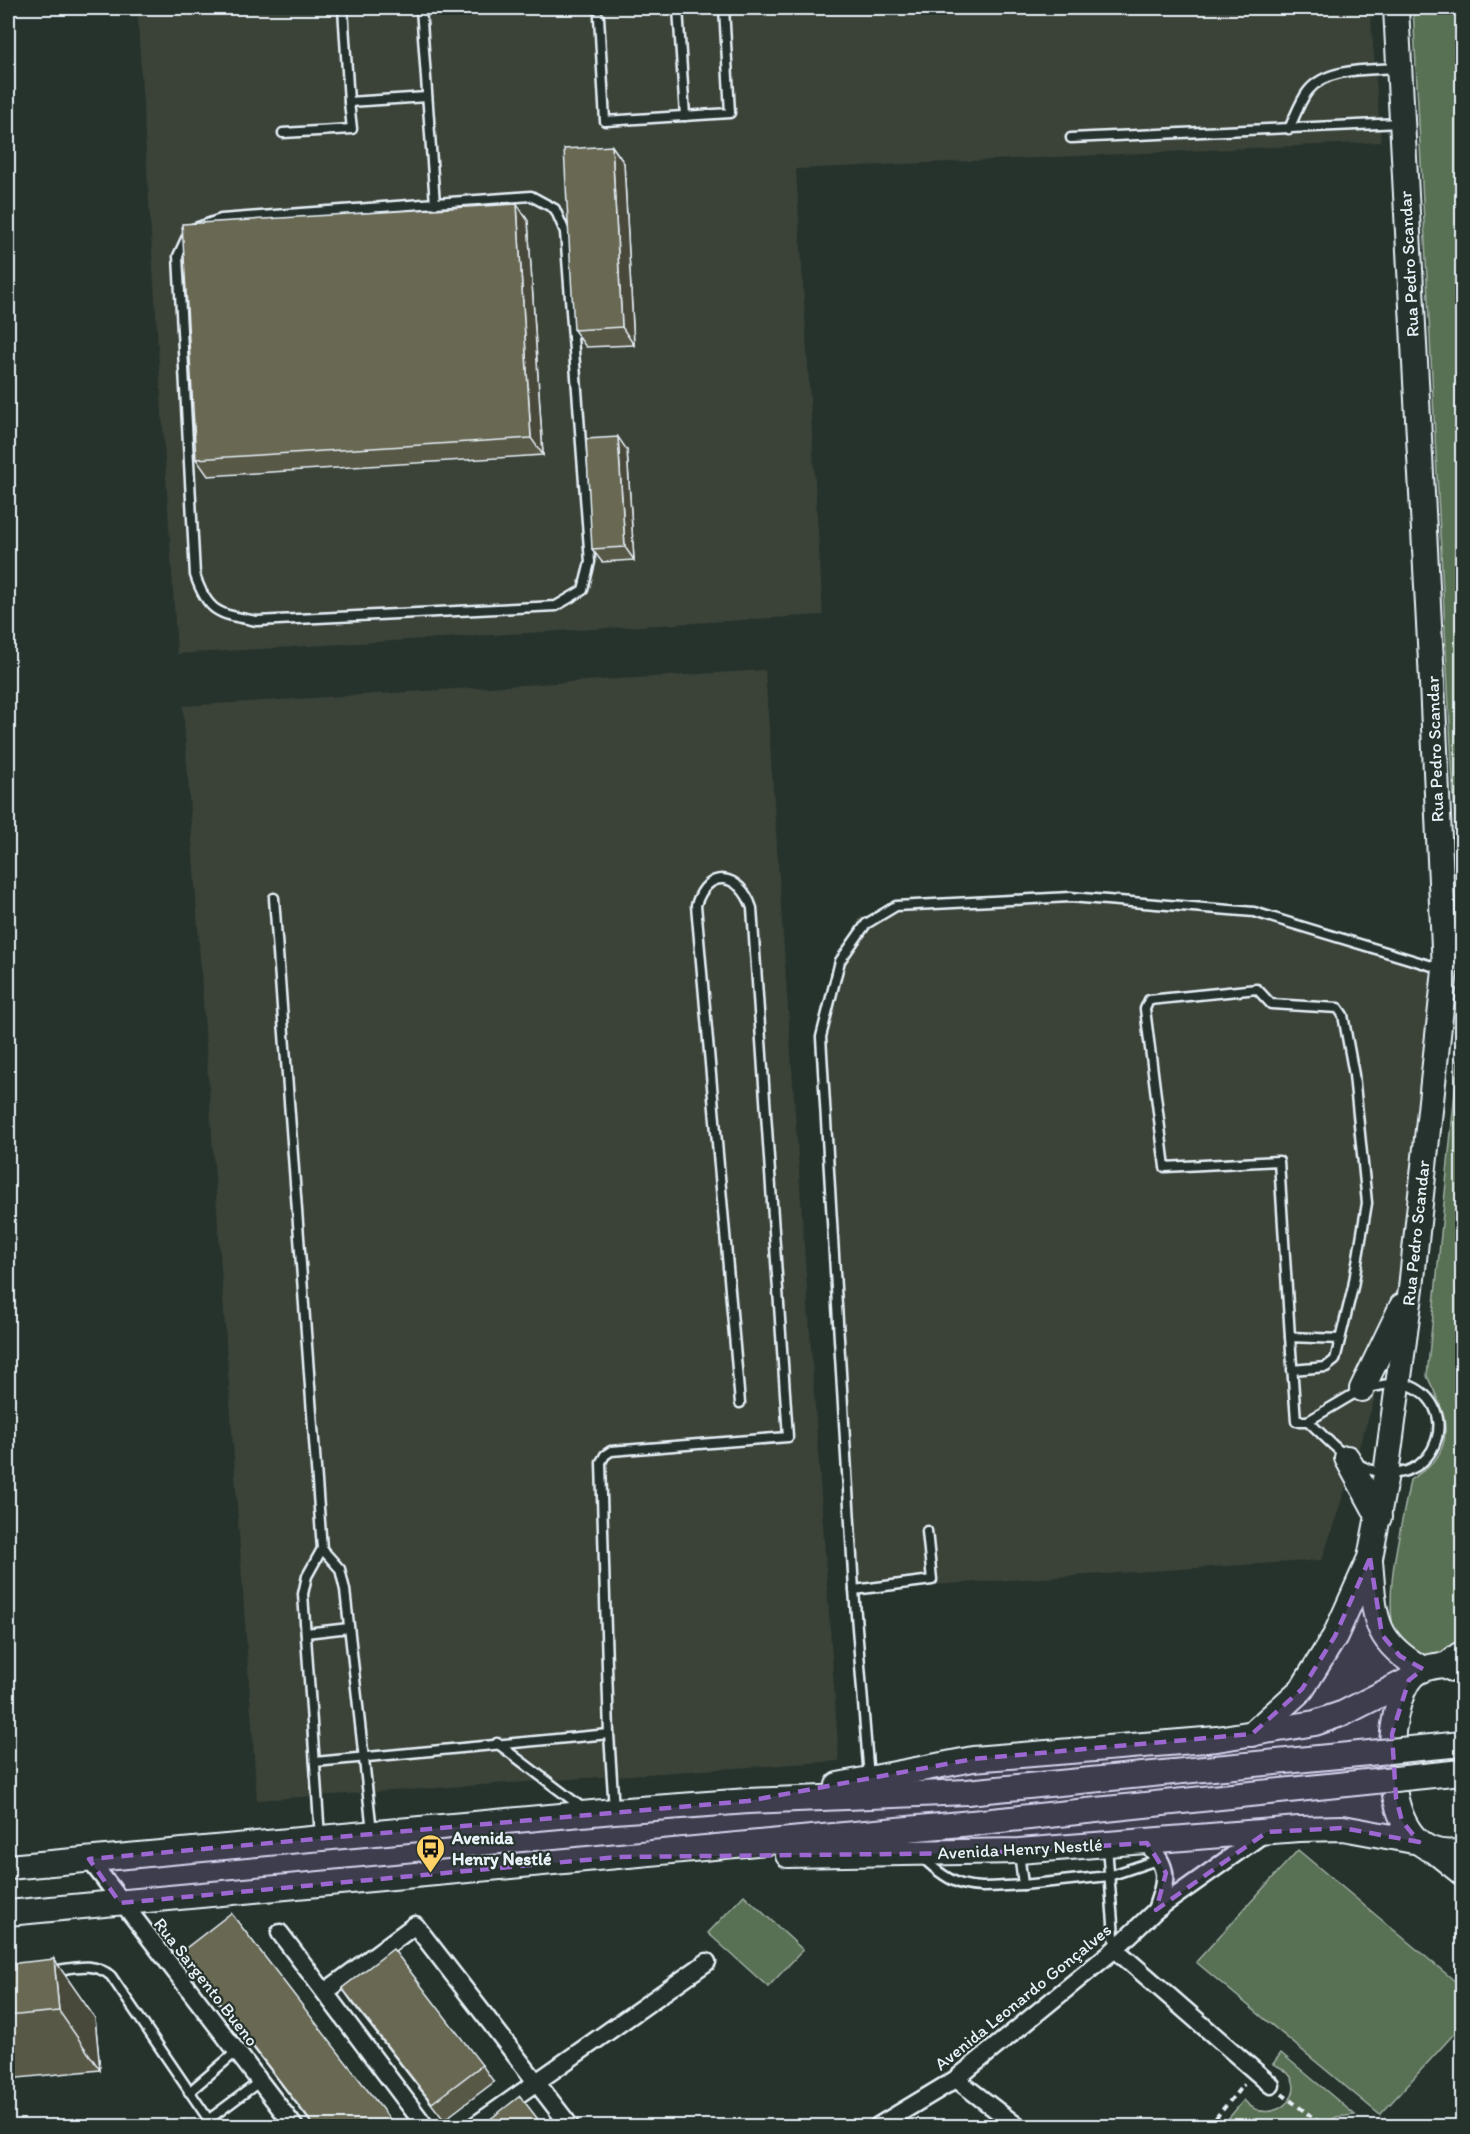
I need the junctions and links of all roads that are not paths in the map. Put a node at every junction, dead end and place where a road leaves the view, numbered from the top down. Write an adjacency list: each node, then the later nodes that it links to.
1 (343, 8): 9 (lane)
2 (421, 8): 8 (lane)
3 (678, 8): 10 (lane)
4 (724, 8): 10 (lane)
5 (1396, 8): 7 (street, Rua Pedro Scandar)
6 (599, 17): 10 (lane)
7 (1398, 68): 11 (street, Rua Pedro Scandar); 12 (lane)
8 (427, 97): 9 (lane); 15 (lane)
9 (349, 102): 13 (lane)
10 (685, 116)
11 (1402, 123): 12 (lane); 17 (street, Rua Pedro Scandar)
12 (1290, 129): 14 (lane)
13 (283, 133)
14 (1071, 138)
15 (435, 204): 15 (lane)
16 (274, 898): 30 (lane)
17 (1445, 970): 18 (street, Rua Pedro Scandar); 32 (lane)
18 (1411, 1288): 22 (street, Rua Pedro Scandar); 23 (street)
19 (1290, 1337): 20 (lane); 20 (lane); 21 (lane)
20 (1341, 1339): 21 (lane)
21 (1292, 1370): 25 (lane)
22 (1399, 1382): 23 (lane); 27 (street, Rua Pedro Scandar); 27 (lane)
23 (1362, 1389): 25 (lane)
24 (740, 1403): 36 (lane)
25 (1308, 1421): 26 (lane)
26 (1347, 1458): 27 (lane); 28 (street)
27 (1386, 1473): 28 (street, Rua Pedro Scandar)
28 (1379, 1517): 31 (street, Rua Pedro Scandar)
29 (927, 1531): 32 (lane)
30 (322, 1549): 33 (lane); 34 (lane)
31 (1370, 1558): 35 (street, Rua Pedro Scandar); 37 (street, Rua Pedro Scandar)
32 (854, 1590): 43 (lane)
33 (349, 1628): 34 (lane); 40 (lane)
34 (306, 1632): 41 (lane)
35 (1442, 1668): 37 (street); 51 (street)
36 (609, 1734): 38 (lane); 45 (lane)
37 (1252, 1734): 43 (street)
38 (496, 1743): 40 (lane); 46 (lane)
39 (1462, 1744): 44 (street, bridge)
40 (364, 1757): 41 (lane); 47 (lane)
41 (315, 1762): 49 (lane)
42 (1462, 1772): 56 (street, Avenida Henry Nestlé, bridge)
43 (869, 1779): 44 (street)
44 (748, 1801): 45 (street)
45 (614, 1811): 46 (street)
46 (589, 1813): 47 (street)
47 (372, 1832): 49 (street)
48 (1267, 1832): 51 (street, Avenida Henry Nestlé); 53 (street, Avenida Henry Nestlé); 63 (street, Avenida Leonardo Gonçalves)
49 (320, 1837): 57 (street)
50 (1107, 1845): 52 (street, Avenida Henry Nestlé); 53 (street, Avenida Henry Nestlé); 60 (lane)
51 (1428, 1847): 54 (street); 59 (street)
52 (1019, 1851): 55 (street, Avenida Henry Nestlé); 61 (lane)
53 (1154, 1851): 60 (lane); 63 (street)
54 (1462, 1851)
55 (918, 1853): 56 (street, Avenida Henry Nestlé); 61 (lane)
56 (618, 1857): 62 (street, Avenida Henry Nestlé)
57 (89, 1859): 58 (street); 62 (street, Rua Sargento Bueno)
58 (8, 1867)
59 (1462, 1873)
60 (1109, 1876): 61 (lane); 66 (lane)
61 (1023, 1884)
62 (120, 1903): 64 (street, Avenida Henry Nestlé); 70 (street, Rua Sargento Bueno)
63 (1156, 1910): 66 (street, Avenida Leonardo Gonçalves)
64 (8, 1913)
65 (280, 1933): 69 (street)
66 (1115, 1949): 71 (street, Avenida Leonardo Gonçalves); 74 (street)
67 (707, 1962): 73 (street)
68 (39, 1973): 75 (lane)
69 (325, 1992): 73 (street); 78 (street)
70 (236, 2052): 72 (street, Rua Sargento Bueno); 75 (lane)
71 (956, 2079): 81 (street, Avenida Leonardo Gonçalves); 82 (street)
72 (259, 2082): 76 (lane); 77 (street, Rua Sargento Bueno)
73 (535, 2082): 79 (street); 80 (street)
74 (1270, 2085)
75 (189, 2092): 76 (lane)
76 (210, 2123)
77 (294, 2127)
78 (425, 2127)
79 (474, 2127)
80 (570, 2127)
81 (878, 2127)
82 (1017, 2127)

